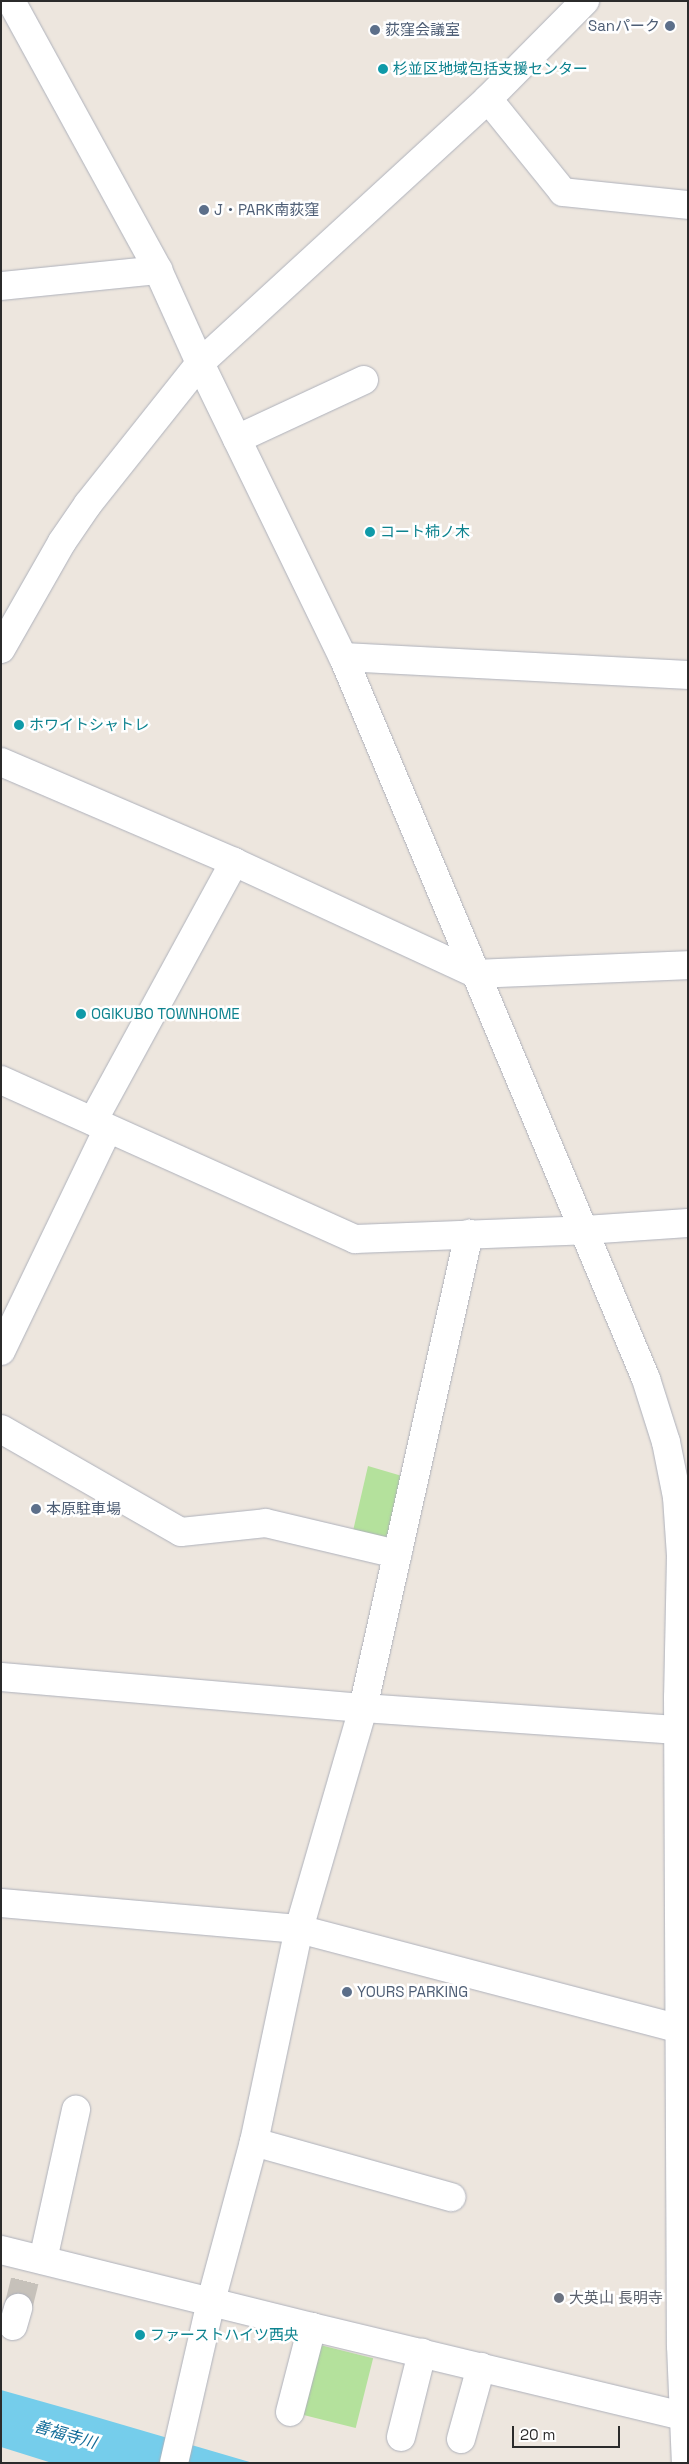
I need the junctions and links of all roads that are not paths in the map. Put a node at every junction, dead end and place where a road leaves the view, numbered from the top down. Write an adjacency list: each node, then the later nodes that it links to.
1 (585, 1): 3 (street)
2 (13, 2): 5 (street)
3 (488, 99): 4 (street); 7 (street)
4 (688, 205)
5 (158, 270): 6 (street); 7 (street)
6 (1, 286)
7 (200, 363): 9 (street); 10 (street)
8 (364, 380): 9 (street)
9 (238, 439): 12 (street)
10 (8, 624): 11 (street)
11 (1, 649)
12 (343, 657): 13 (street); 17 (street)
13 (688, 675)
14 (1, 762): 15 (street)
15 (234, 862): 17 (street); 19 (street)
16 (688, 965): 17 (street)
17 (476, 974): 21 (street)
18 (1, 1080): 19 (street)
19 (101, 1125): 22 (street); 23 (street)
20 (688, 1223): 21 (street)
21 (585, 1230): 22 (street); 25 (street)
22 (469, 1234): 26 (street)
23 (1, 1351)
24 (1, 1430): 26 (street)
25 (682, 1497): 29 (street)
26 (397, 1554): 28 (street)
27 (1, 1677): 28 (street)
28 (363, 1708): 29 (street); 31 (street)
29 (683, 1731): 32 (street)
30 (1, 1903): 31 (street)
31 (299, 1929): 32 (street); 34 (street)
32 (682, 2014): 43 (street)
33 (76, 2110): 37 (street)
34 (254, 2142): 35 (street); 38 (street)
35 (451, 2197)
36 (1, 2250): 37 (street)
37 (33, 2265): 38 (street)
38 (211, 2301): 39 (street); 46 (street)
39 (312, 2327): 40 (street); 42 (street)
40 (422, 2353): 41 (street); 44 (street)
41 (481, 2367): 43 (street); 45 (street)
42 (290, 2412)
43 (686, 2417): 47 (street)
44 (402, 2437)
45 (462, 2439)
46 (176, 2452)
47 (686, 2463)

